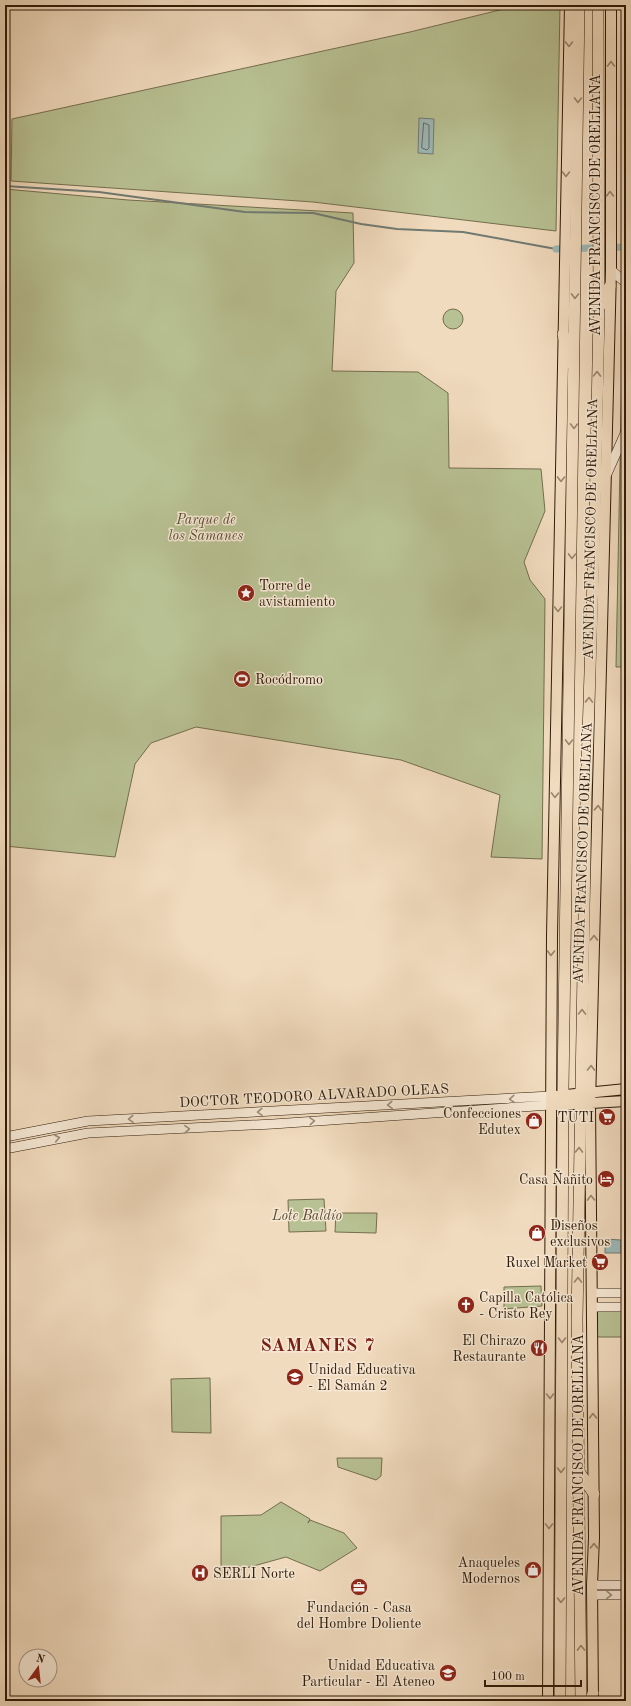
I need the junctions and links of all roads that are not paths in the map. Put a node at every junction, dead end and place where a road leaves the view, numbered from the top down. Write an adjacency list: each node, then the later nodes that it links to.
1 (570, 5): 9 (main road, AVENIDA FRANCISCO DE ORELLANA, one-way to 9)
2 (579, 5): 10 (highway, AVENIDA FRANCISCO DE ORELLANA, one-way to 10)
3 (598, 5): 8 (highway, AVENIDA FRANCISCO DE ORELLANA)
4 (611, 5): 5 (main road, AVENIDA FRANCISCO DE ORELLANA, one-way to 4)
5 (611, 265): 6 (main road); 7 (main road, AVENIDA FRANCISCO DE ORELLANA)
6 (626, 282)
7 (610, 286): 8 (highway); 12 (main road, AVENIDA FRANCISCO DE ORELLANA)
8 (598, 313): 16 (highway, AVENIDA FRANCISCO DE ORELLANA, one-way to 8)
9 (563, 334): 10 (highway); 17 (main road, AVENIDA FRANCISCO DE ORELLANA, one-way to 17)
10 (574, 378): 15 (highway, AVENIDA FRANCISCO DE ORELLANA, one-way to 15)
11 (626, 431): 12 (main road)
12 (606, 477): 14 (main road, AVENIDA FRANCISCO DE ORELLANA, one-way to 12)
13 (626, 1089): 14 (main road, DOCTOR TEODORO ALVARADO OLEAS)
14 (591, 1092): 16 (main road, DOCTOR TEODORO ALVARADO OLEAS)
15 (563, 1100): 16 (main road, DOCTOR TEODORO ALVARADO OLEAS); 17 (main road, DOCTOR TEODORO ALVARADO OLEAS); 34 (highway, AVENIDA FRANCISCO DE ORELLANA, one-way to 34)
16 (583, 1100): 18 (main road, DOCTOR TEODORO ALVARADO OLEAS); 23 (main road, AVENIDA FRANCISCO DE ORELLANA, one-way to 16); 27 (highway, AVENIDA FRANCISCO DE ORELLANA, one-way to 16)
17 (550, 1101): 19 (main road, DOCTOR TEODORO ALVARADO OLEAS, one-way to 19); 21 (main road, DOCTOR TEODORO ALVARADO OLEAS, one-way to 17); 33 (main road, AVENIDA FRANCISCO DE ORELLANA, one-way to 33)
18 (626, 1101)
19 (17, 1135): 20 (main road, DOCTOR TEODORO ALVARADO OLEAS); 21 (main road)
20 (5, 1137)
21 (19, 1146): 22 (main road, DOCTOR TEODORO ALVARADO OLEAS)
22 (5, 1149)
23 (592, 1293): 24 (main road); 25 (main road, AVENIDA FRANCISCO DE ORELLANA)
24 (626, 1293)
25 (592, 1307): 26 (main road); 28 (main road, AVENIDA FRANCISCO DE ORELLANA, one-way to 25)
26 (626, 1307)
27 (580, 1473): 28 (highway); 35 (highway, AVENIDA FRANCISCO DE ORELLANA, one-way to 27)
28 (594, 1494): 30 (main road, AVENIDA FRANCISCO DE ORELLANA, one-way to 28)
29 (626, 1585): 30 (main road)
30 (593, 1590): 31 (main road, one-way to 31); 32 (main road, AVENIDA FRANCISCO DE ORELLANA)
31 (626, 1596)
32 (592, 1698)
33 (548, 1701)
34 (560, 1701)
35 (581, 1701)

